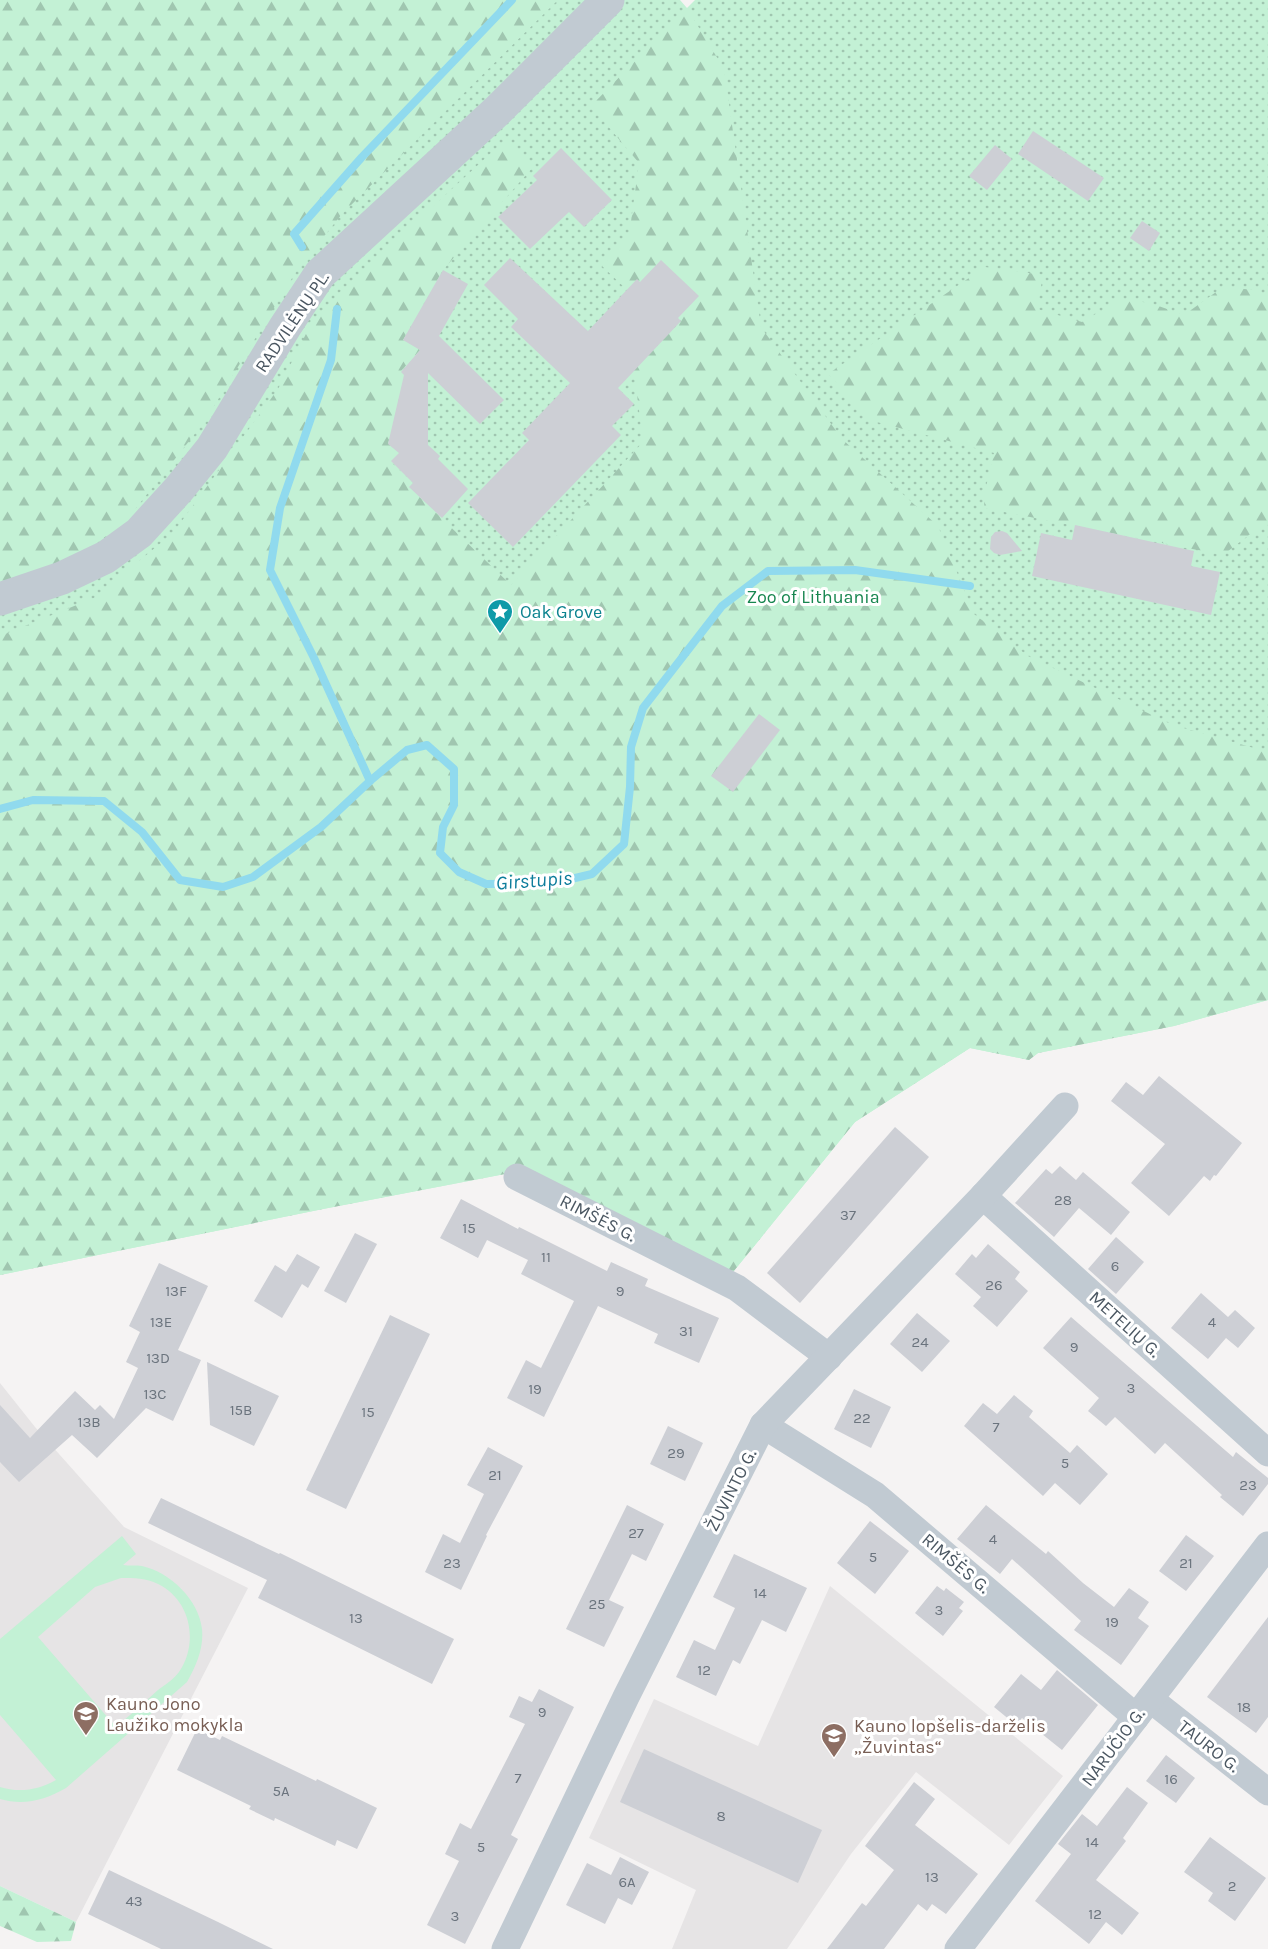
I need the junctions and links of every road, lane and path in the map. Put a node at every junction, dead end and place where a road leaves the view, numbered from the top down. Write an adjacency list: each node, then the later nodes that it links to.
1 (608, 0): 2 (street, RADVILĖNŲ PL.)
2 (0, 599)
3 (1065, 1106): 5 (street, ŽUVINTO G.)
4 (517, 1177): 6 (street, RIMŠĖS G.)
5 (983, 1196): 6 (street, ŽUVINTO G.); 8 (street, METELIŲ G.)
6 (829, 1357): 7 (street, ŽUVINTO G.)
7 (763, 1425): 10 (street, RIMŠĖS G.); 12 (street, ŽUVINTO G.)
8 (1268, 1454)
9 (1268, 1545): 10 (street, NARUČIO G.)
10 (1143, 1708): 11 (street, TAURO G.); 13 (street, NARUČIO G.)
11 (1268, 1792)
12 (505, 1949)
13 (958, 1949)

